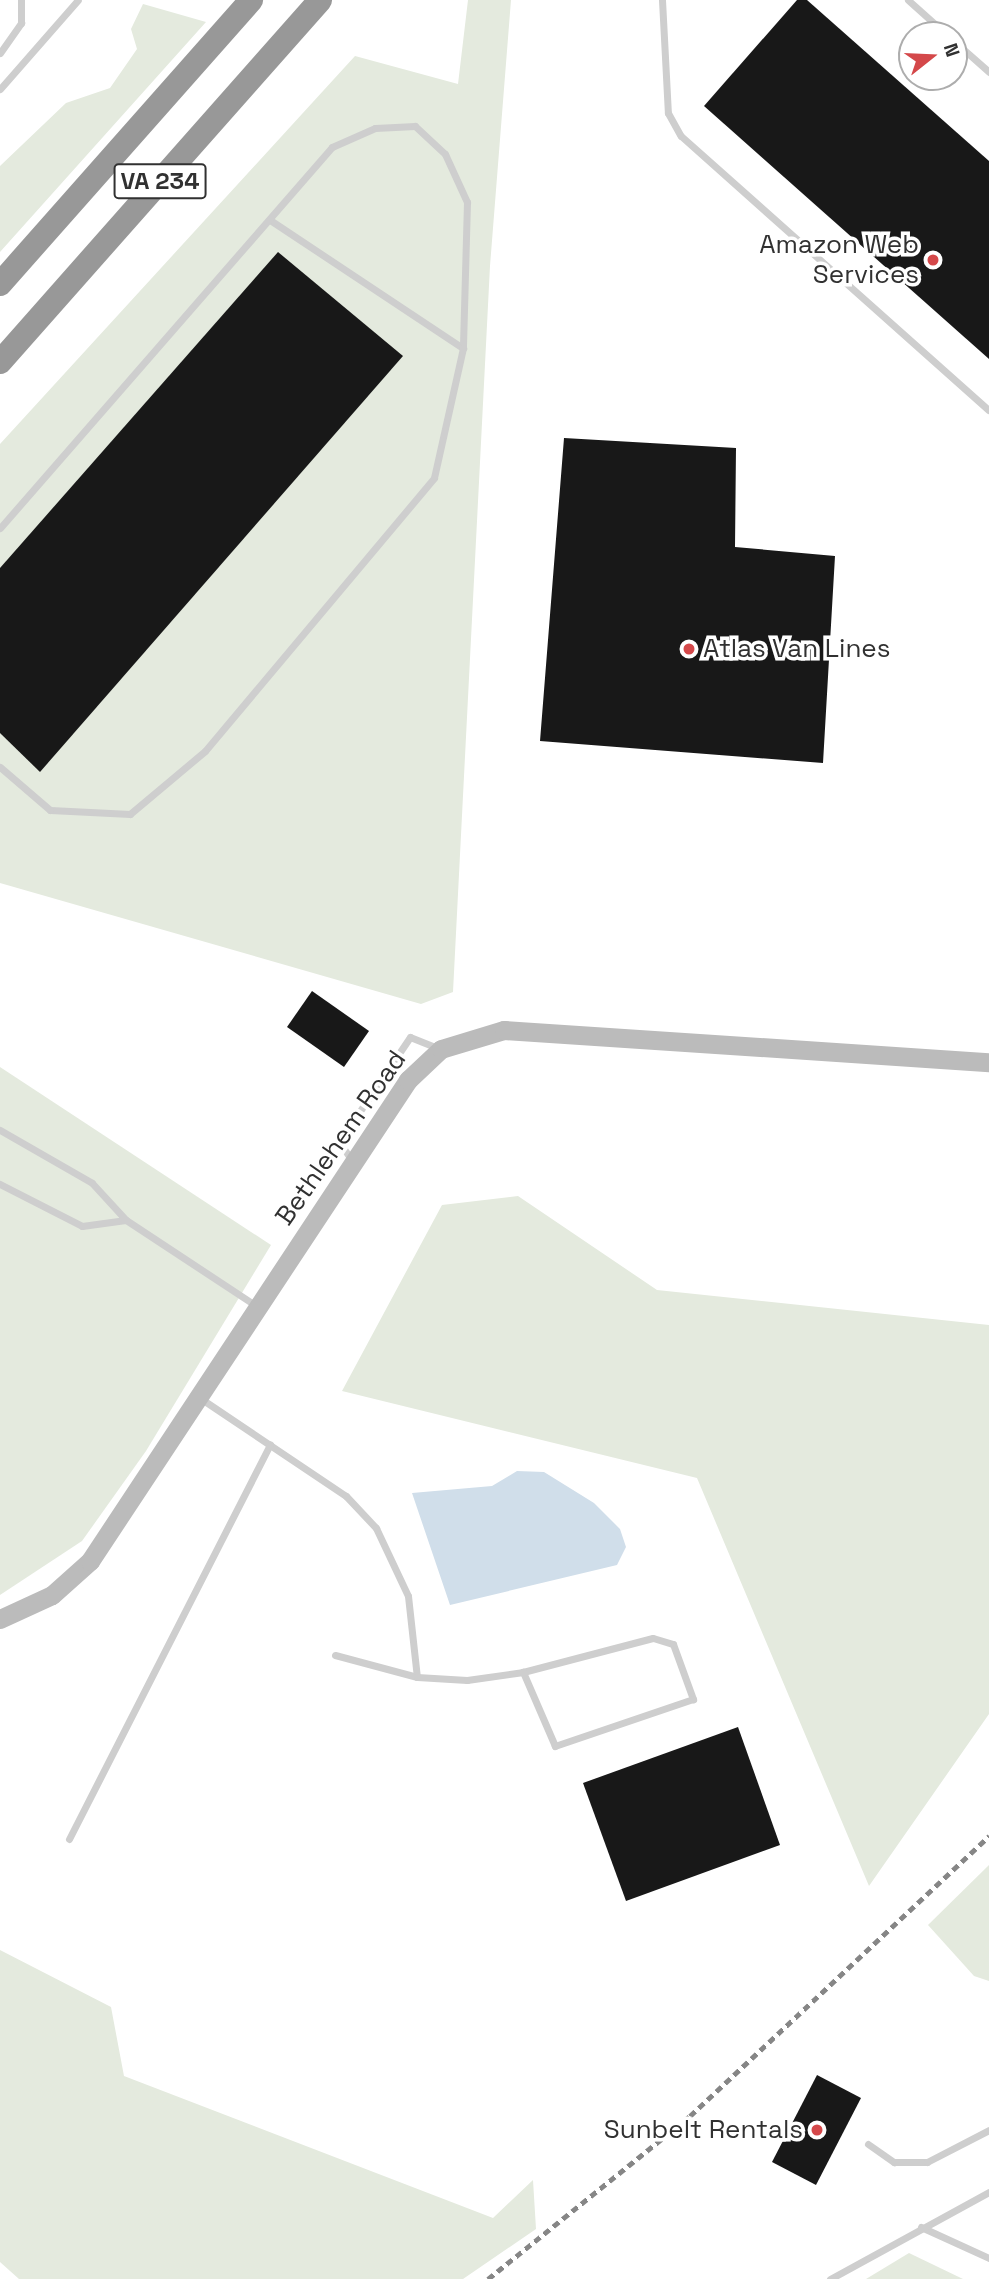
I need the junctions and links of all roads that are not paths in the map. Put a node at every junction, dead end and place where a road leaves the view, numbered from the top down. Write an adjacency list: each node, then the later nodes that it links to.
1 (20, 0): 8 (lane)
2 (78, 0): 11 (lane)
3 (251, 0): 13 (highway, VA 234)
4 (320, 0): 15 (highway, VA 234)
5 (662, 0): 16 (lane)
6 (908, 0): 7 (lane)
7 (931, 21)
8 (0, 53)
9 (968, 53): 10 (lane)
10 (989, 72)
11 (0, 89)
12 (270, 220): 14 (lane); 14 (lane); 17 (lane)
13 (0, 284)
14 (463, 348): 18 (lane)
15 (0, 362)
16 (989, 410)
17 (0, 528)
18 (0, 767)
19 (441, 1049): 20 (street, Bethlehem Road); 22 (street, Bethlehem Road); 22 (lane)
20 (989, 1062)
21 (0, 1130): 24 (lane)
22 (353, 1162): 25 (street, Bethlehem Road)
23 (0, 1184): 24 (lane)
24 (125, 1220): 25 (lane)
25 (258, 1307): 26 (street, Bethlehem Road)
26 (200, 1398): 27 (lane); 28 (street, Bethlehem Road)
27 (270, 1444): 31 (lane); 32 (lane)
28 (0, 1619)
29 (335, 1655): 31 (lane)
30 (523, 1672): 30 (lane); 31 (lane)
31 (416, 1677)
32 (69, 1839)
33 (989, 2130): 34 (lane)
34 (868, 2144)
35 (989, 2192): 36 (lane)
36 (921, 2227): 37 (lane); 38 (lane)
37 (989, 2258)
38 (830, 2279)

